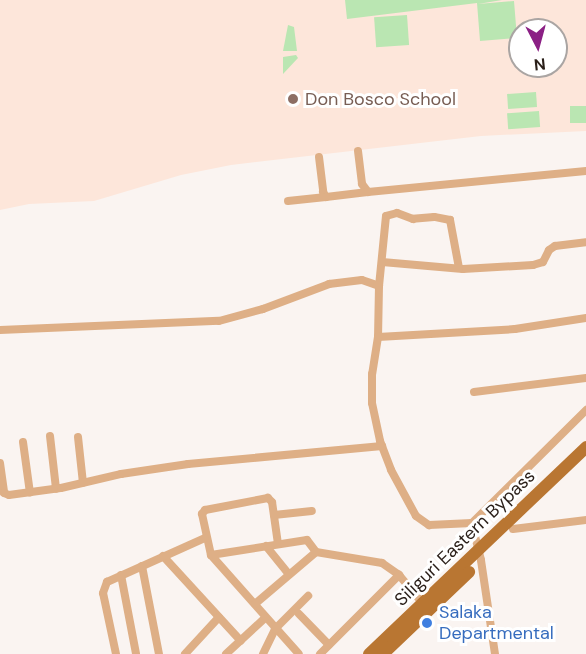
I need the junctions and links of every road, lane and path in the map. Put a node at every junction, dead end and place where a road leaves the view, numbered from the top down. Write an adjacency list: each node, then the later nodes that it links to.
1 (358, 151): 4 (street)
2 (319, 157): 5 (street)
3 (586, 171): 4 (street)
4 (368, 192): 5 (street)
5 (326, 197): 6 (street)
6 (288, 201)
7 (586, 243): 9 (street)
8 (382, 262): 9 (street); 9 (street); 10 (street)
9 (459, 268)
10 (379, 286): 12 (street); 13 (street)
11 (586, 318): 13 (street)
12 (0, 330)
13 (378, 337): 20 (street)
14 (586, 378): 15 (street)
15 (474, 392)
16 (586, 410): 31 (street)
17 (50, 436): 26 (street)
18 (78, 437): 25 (street)
19 (23, 442): 27 (street)
20 (382, 446): 25 (street); 31 (street)
21 (586, 447): 38 (main road, Siliguri Eastern Bypass)
22 (586, 458): 32 (main road, Siliguri Eastern Bypass)
23 (0, 463): 24 (street)
24 (1, 477): 27 (street)
25 (83, 483): 26 (street)
26 (56, 489): 27 (street)
27 (30, 493)
28 (312, 511): 29 (street)
29 (274, 515): 33 (street); 34 (street)
30 (586, 520): 32 (street)
31 (472, 523): 38 (street)
32 (513, 529): 38 (main road, Siliguri Eastern Bypass)
33 (205, 538): 37 (street); 39 (street)
34 (278, 544): 35 (street); 36 (street)
35 (266, 546): 37 (street); 41 (street)
36 (316, 552): 41 (street); 43 (street)
37 (211, 555): 45 (street)
38 (480, 555): 46 (main road, Siliguri Eastern Bypass); 62 (main road, Siliguri Eastern Bypass); 63 (street)
39 (163, 556): 40 (street); 48 (street)
40 (142, 566): 42 (street); 55 (street)
41 (289, 574): 45 (street)
42 (121, 575): 53 (street); 54 (street)
43 (399, 575): 46 (street); 52 (street)
44 (308, 596): 50 (street)
45 (255, 604): 49 (street)
46 (423, 604): 61 (main road, Siliguri Eastern Bypass)
47 (299, 614): 52 (street)
48 (219, 617): 51 (street); 56 (street)
49 (265, 618): 50 (street); 51 (street)
50 (275, 629): 58 (street); 59 (street)
51 (241, 641): 57 (street)
52 (329, 645): 60 (street)
53 (116, 654)
54 (136, 654)
55 (159, 654)
56 (185, 654)
57 (226, 654)
58 (263, 654)
59 (299, 654)
60 (320, 654)
61 (369, 654)
62 (383, 654)
63 (495, 654)

